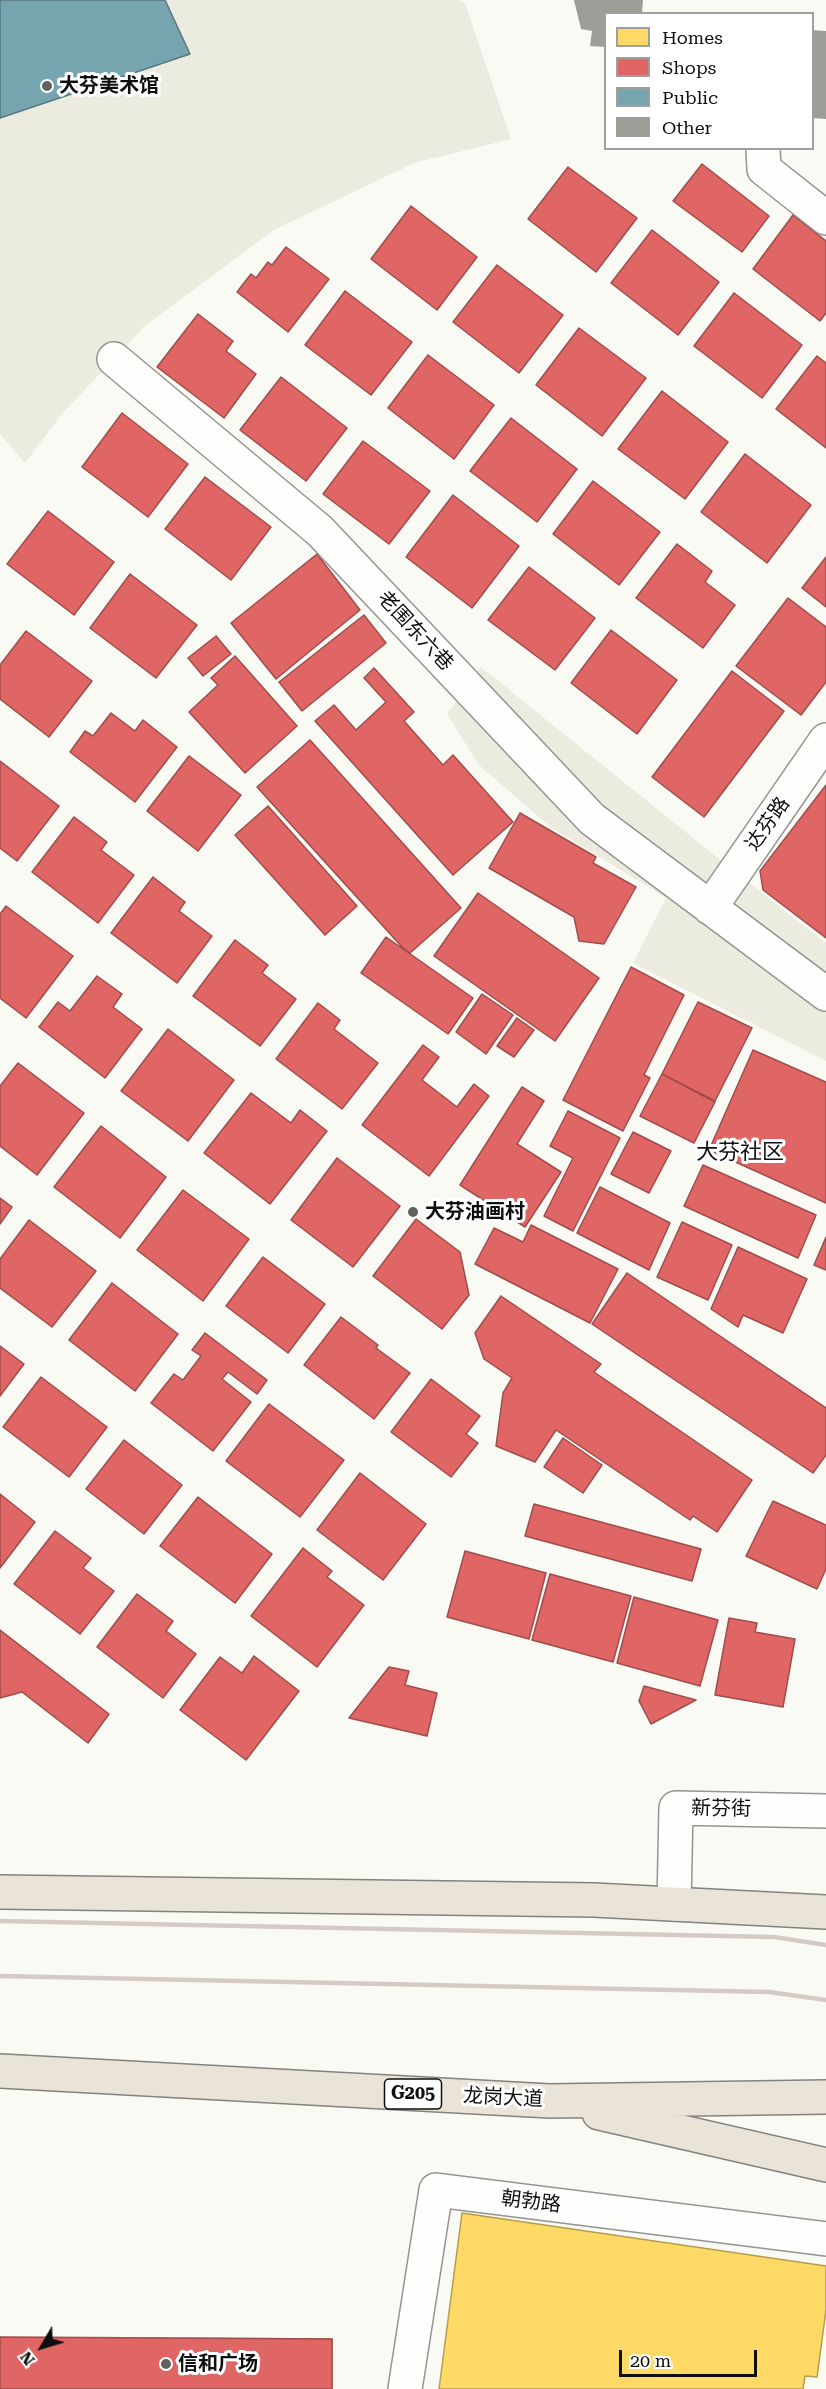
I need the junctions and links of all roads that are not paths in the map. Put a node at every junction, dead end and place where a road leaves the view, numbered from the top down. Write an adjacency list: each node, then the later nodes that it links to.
1 (763, 150): 2 (street)
2 (826, 218)
3 (114, 359): 5 (street, 老围东六巷)
4 (826, 740): 5 (street, 达芬路)
5 (710, 908): 6 (street, 老围东六巷)
6 (826, 994)
7 (826, 1811): 9 (street, 新芬街)
8 (0, 1892): 9 (highway)
9 (674, 1904): 10 (highway)
10 (826, 1912)
11 (0, 2071): 13 (highway, 龙岗大道 / G205)
12 (826, 2097): 13 (highway, 龙岗大道 / G205)
13 (550, 2101): 14 (highway)
14 (826, 2165)
15 (826, 2239): 16 (street, 朝勃路)
16 (405, 2389)

